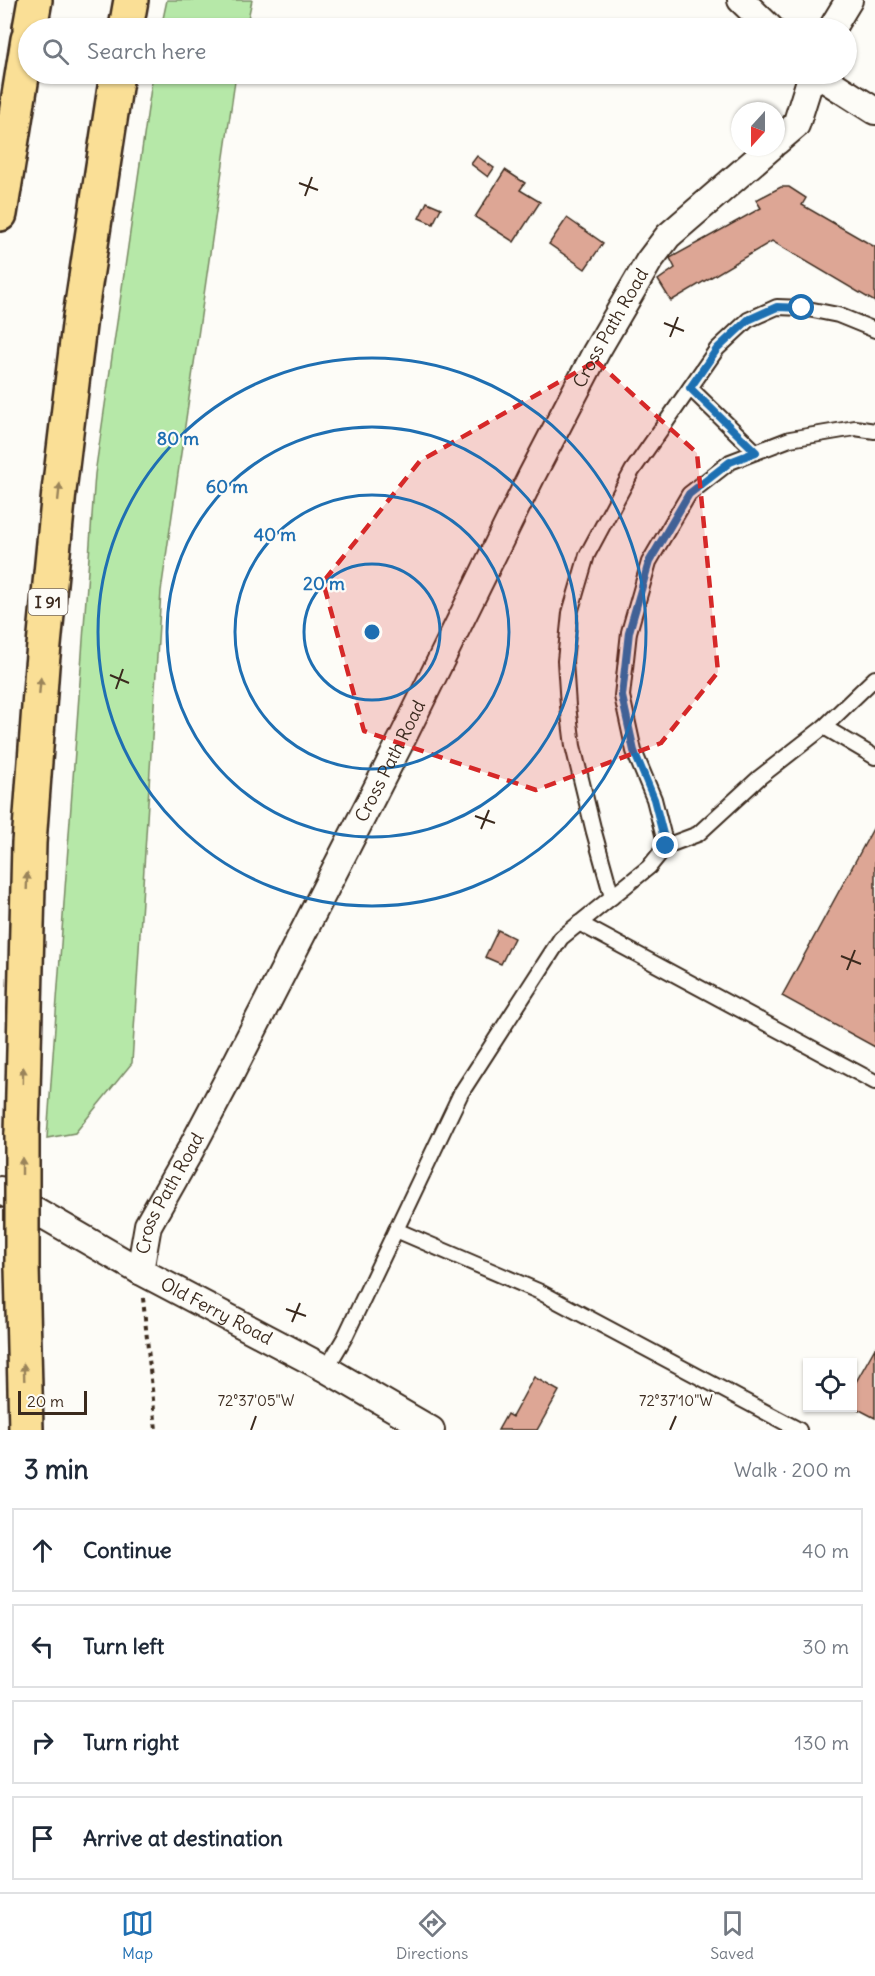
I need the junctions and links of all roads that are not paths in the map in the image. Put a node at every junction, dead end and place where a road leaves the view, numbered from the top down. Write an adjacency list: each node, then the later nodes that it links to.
1 (35, 0): 5 (highway)
2 (131, 0): 6 (highway)
3 (741, 0): 7 (street)
4 (849, 0): 8 (street)
5 (32, 18)
6 (128, 18)
7 (760, 18)
8 (838, 18)
9 (21, 84): 16 (highway)
10 (115, 84): 32 (highway, I 91, one-way to 10, bridge)
11 (811, 84): 14 (street)
12 (831, 84): 13 (street)
13 (875, 111)
14 (785, 134)
15 (761, 156): 30 (street, Cross Path Road)
16 (0, 214)
17 (875, 330): 18 (lane)
18 (690, 388): 20 (lane); 25 (lane)
19 (875, 432): 20 (lane)
20 (756, 452): 24 (lane)
21 (875, 678): 22 (lane)
22 (824, 727): 23 (lane); 24 (lane)
23 (875, 756)
24 (666, 846): 25 (lane)
25 (612, 897): 26 (lane)
26 (579, 923): 27 (lane); 29 (lane)
27 (875, 1082)
28 (0, 1190): 30 (street, Old Ferry Road)
29 (396, 1230): 31 (lane); 34 (lane)
30 (140, 1271): 31 (street, Old Ferry Road)
31 (326, 1369): 33 (street, Old Ferry Road)
32 (26, 1430)
33 (431, 1430)
34 (799, 1430)

